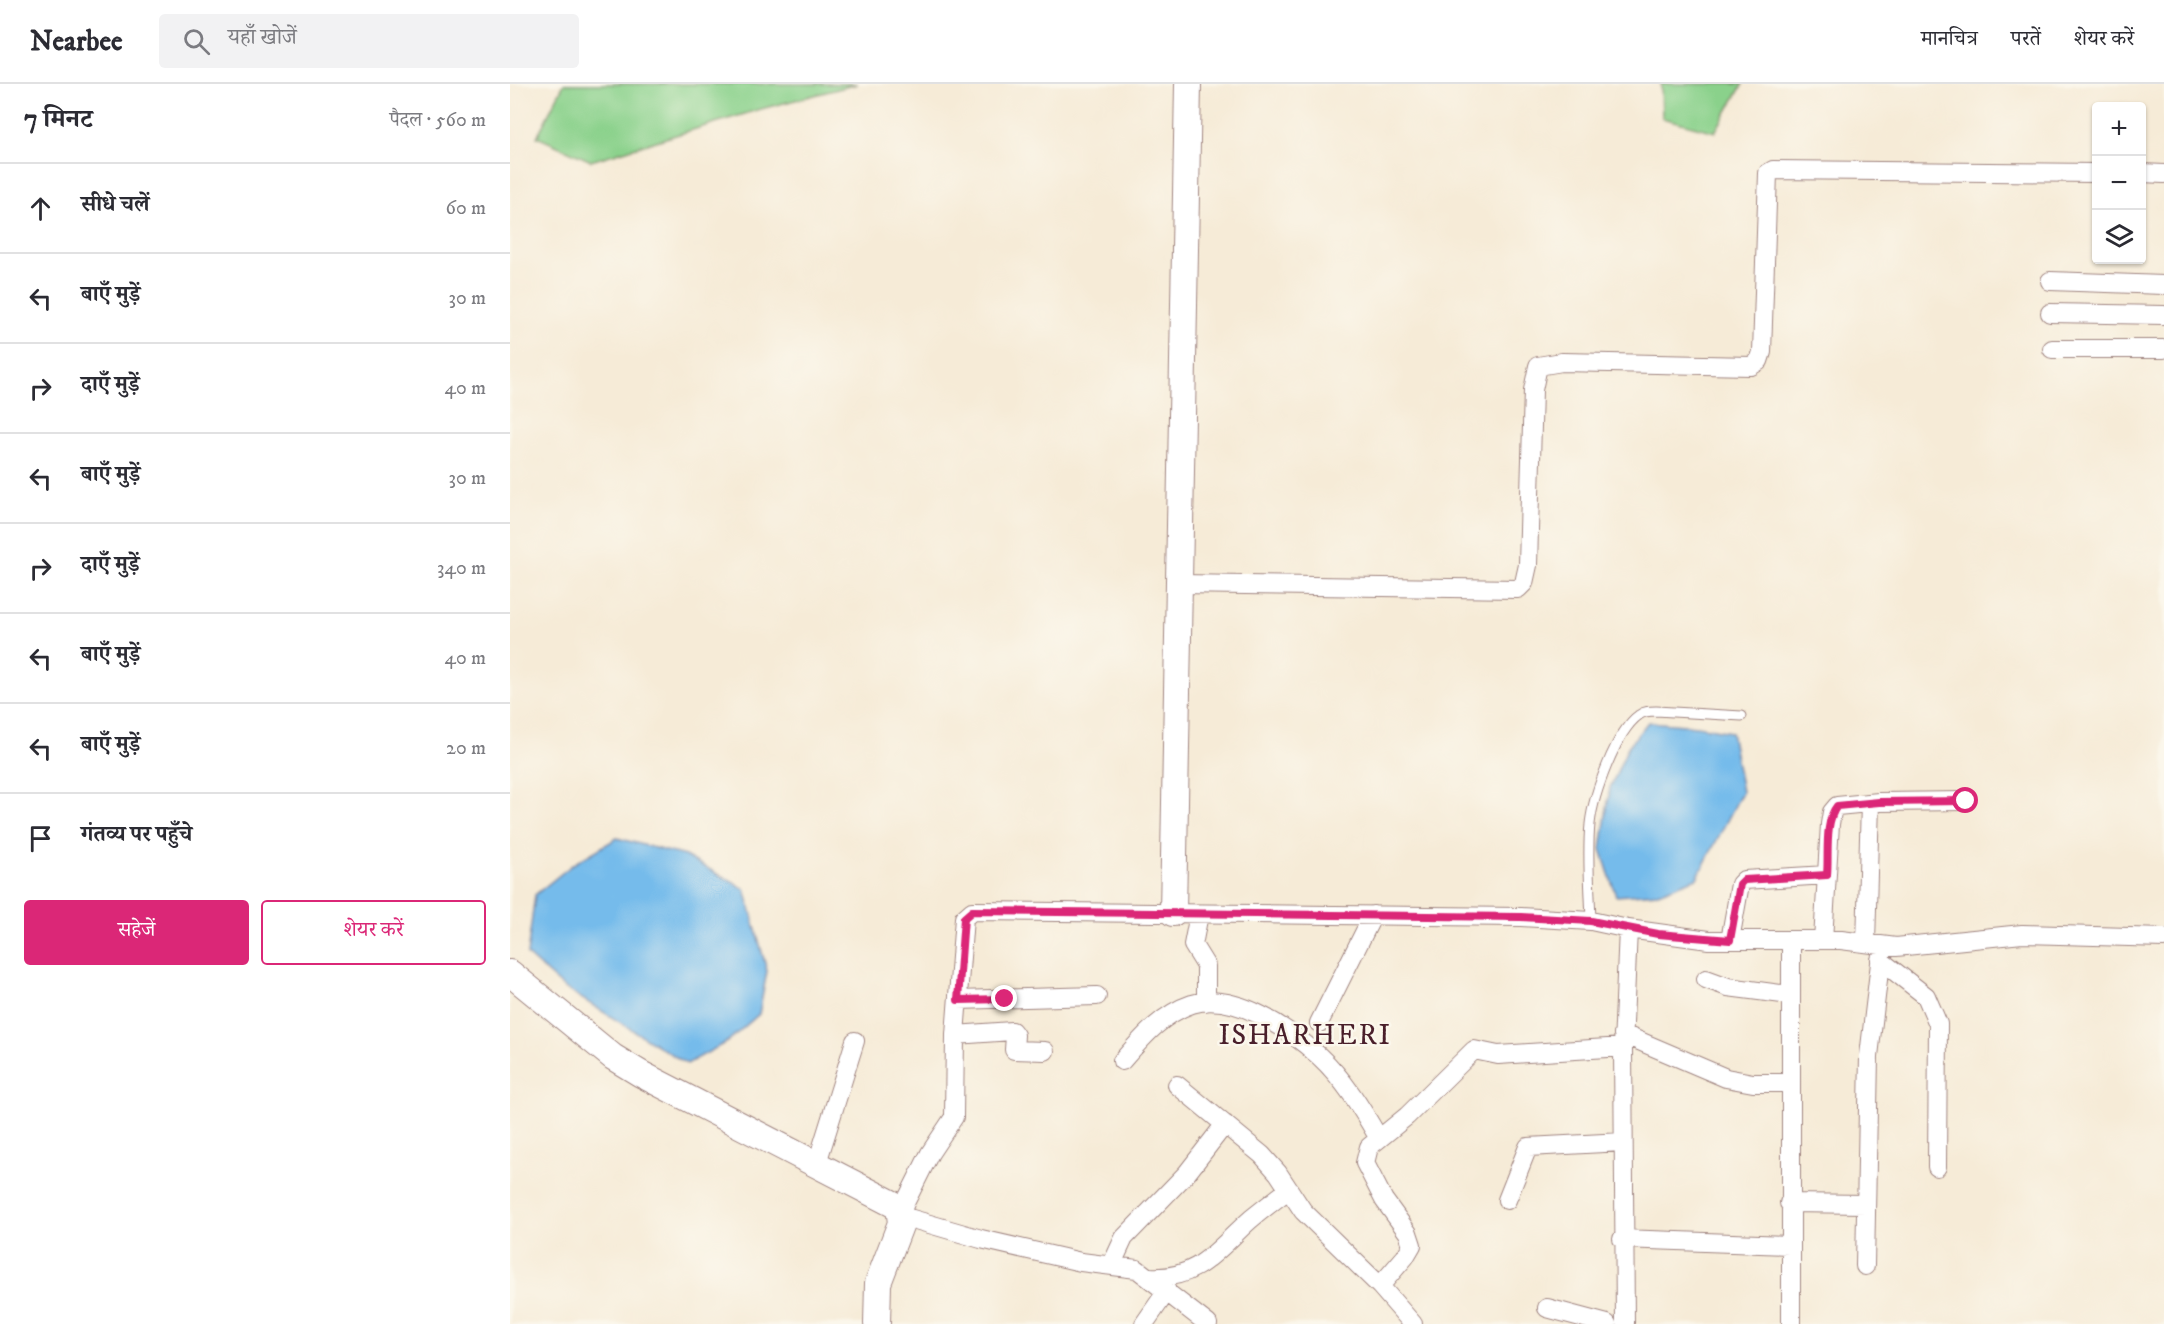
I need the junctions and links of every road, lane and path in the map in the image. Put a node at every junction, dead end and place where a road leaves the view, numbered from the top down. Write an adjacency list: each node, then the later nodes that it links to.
1 (1188, 84): 11 (street)
2 (2092, 173): 11 (street)
3 (2146, 173): 4 (street)
4 (2164, 174)
5 (2050, 281): 6 (street)
6 (2164, 285)
7 (2050, 313): 8 (street)
8 (2164, 315)
9 (2052, 349): 10 (street)
10 (2164, 349)
11 (1179, 584): 16 (street)
12 (1742, 716): 19 (lane)
13 (1966, 801): 14 (street)
14 (1870, 803): 15 (street); 25 (street)
15 (1827, 875): 22 (street); 24 (street)
16 (1173, 914): 17 (street); 30 (street)
17 (1199, 914): 18 (street); 31 (street)
18 (1373, 915): 19 (street); 32 (street)
19 (1591, 921): 20 (street)
20 (1628, 929): 22 (street); 34 (street)
21 (2164, 938): 25 (street)
22 (1730, 940): 23 (street)
23 (1791, 940): 24 (street); 28 (street)
24 (1823, 940): 25 (street)
25 (1876, 950): 44 (street); 48 (street)
26 (510, 973): 43 (street)
27 (1706, 979): 28 (street)
28 (1790, 995): 38 (street)
29 (1097, 996): 30 (street)
30 (958, 1000): 33 (street)
31 (1206, 1002): 37 (street); 41 (street)
32 (1319, 1023)
33 (955, 1035): 36 (street); 49 (street)
34 (1623, 1040): 38 (street); 41 (street); 42 (street)
35 (855, 1041): 43 (street)
36 (1045, 1051)
37 (1122, 1060)
38 (1790, 1083): 47 (street)
39 (1177, 1086): 40 (street)
40 (1225, 1124): 45 (street); 52 (street)
41 (1378, 1137): 55 (street)
42 (1623, 1142): 46 (street); 50 (street)
43 (817, 1163): 49 (street)
44 (1937, 1167)
45 (1288, 1190): 54 (street); 55 (street)
46 (1507, 1200)
47 (1789, 1203): 48 (street); 51 (street)
48 (1866, 1204): 53 (street)
49 (901, 1213): 52 (street); 58 (street)
50 (1622, 1239): 51 (street); 63 (street)
51 (1790, 1245): 64 (street)
52 (1112, 1264): 54 (street)
53 (1865, 1266)
54 (1150, 1277): 56 (street)
55 (1380, 1286): 61 (street)
56 (1167, 1292): 59 (street); 60 (street)
57 (1547, 1308): 62 (street)
58 (877, 1324)
59 (1144, 1324)
60 (1208, 1324)
61 (1413, 1324)
62 (1607, 1324)
63 (1625, 1324)
64 (1791, 1324)

